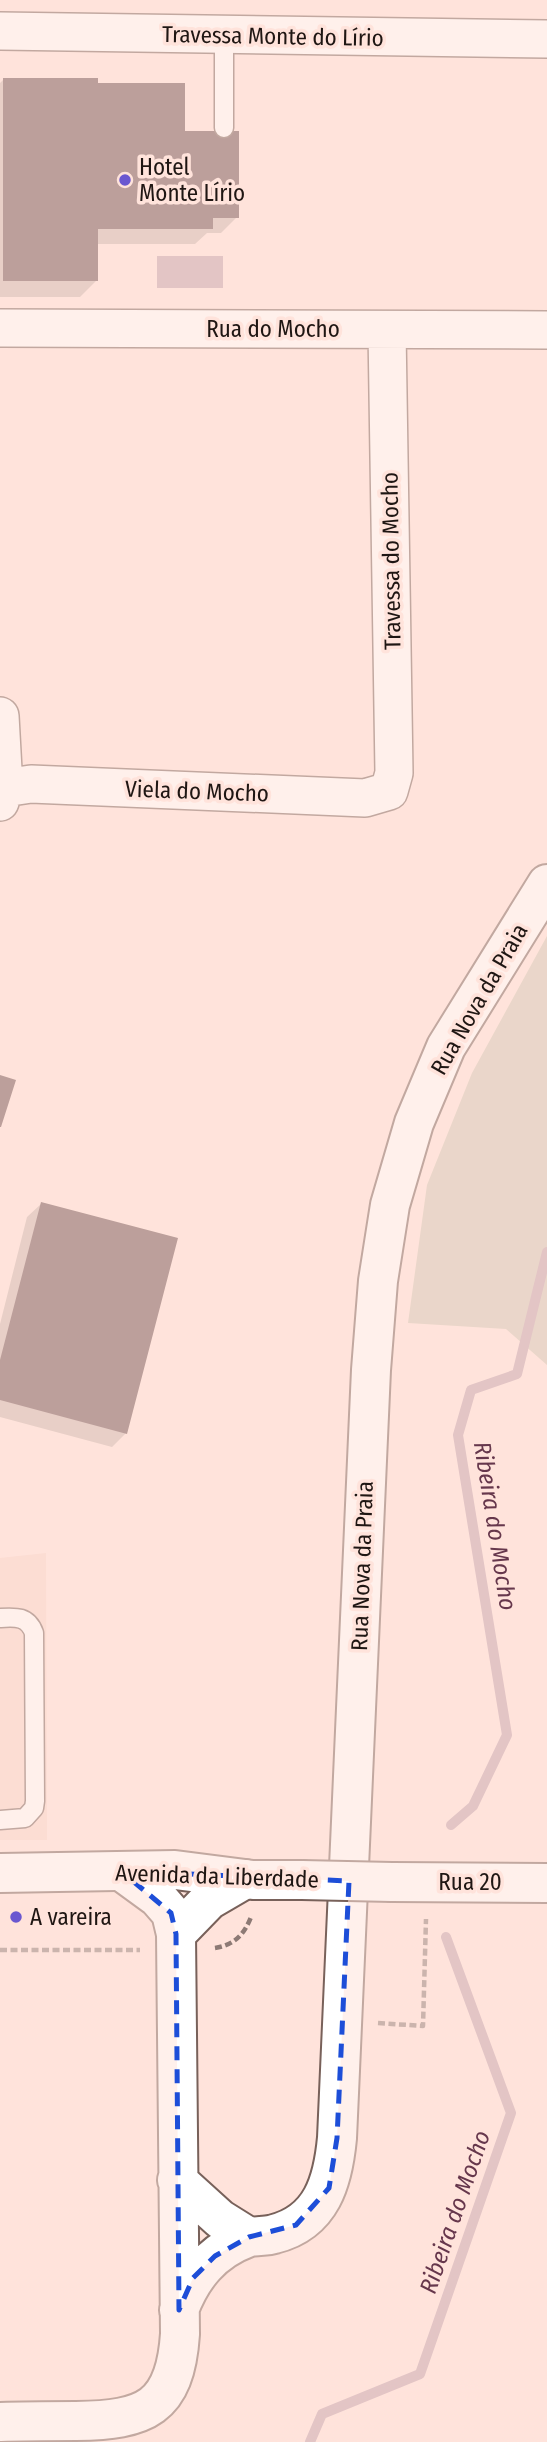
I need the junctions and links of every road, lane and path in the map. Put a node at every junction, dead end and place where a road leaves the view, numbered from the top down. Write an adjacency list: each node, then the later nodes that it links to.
1 (0, 31): 2 (street, Travessa Monte do Lírio)
2 (224, 35): 3 (street, Travessa Monte do Lírio); 4 (lane)
3 (547, 39)
4 (224, 128)
5 (0, 328): 6 (street, Rua do Mocho)
6 (387, 330): 7 (street, Rua do Mocho); 9 (street, Travessa do Mocho)
7 (547, 330)
8 (0, 716): 10 (street)
9 (390, 791): 10 (street, Viela do Mocho)
10 (2, 795)
11 (547, 884): 20 (street, Rua Nova da Praia)
12 (0, 1618): 13 (lane)
13 (0, 1820)
14 (121, 1871): 15 (street, Avenida da Liberdade); 16 (street, Avenida da Liberdade); 19 (street, Rua Nova da Praia)
15 (0, 1872)
16 (245, 1879): 17 (street, Avenida da Liberdade, bridge); 19 (street)
17 (410, 1882): 18 (street, Rua 20); 20 (path)
18 (547, 1883)
19 (176, 1934): 21 (street, Rua Nova da Praia)
20 (342, 2021): 22 (street, Rua Nova da Praia)
21 (177, 2180): 22 (street); 23 (street, Rua Nova da Praia)
22 (249, 2237): 23 (street, Rua Nova da Praia)
23 (179, 2310): 24 (street, Rua Nova da Praia)
24 (0, 2422)

